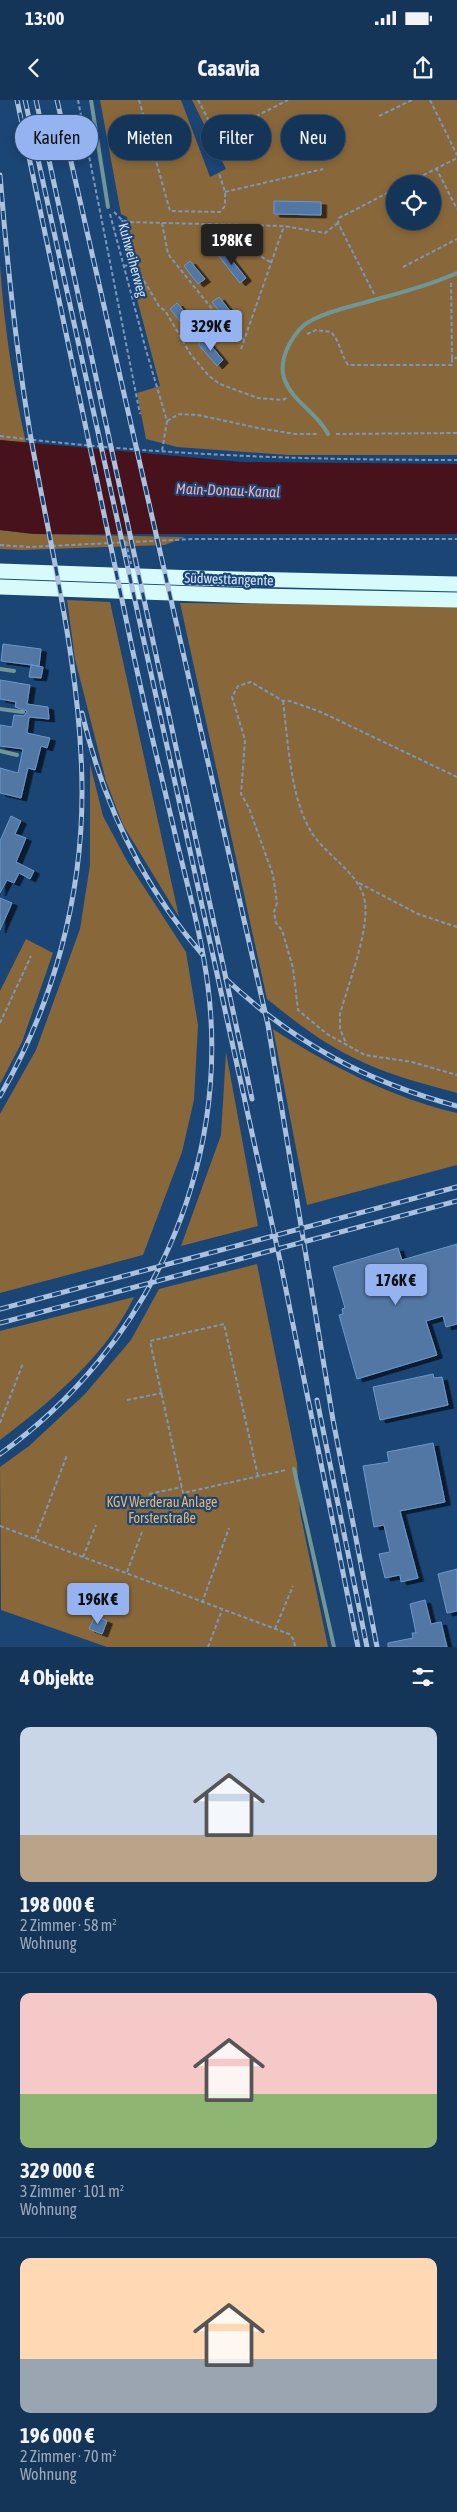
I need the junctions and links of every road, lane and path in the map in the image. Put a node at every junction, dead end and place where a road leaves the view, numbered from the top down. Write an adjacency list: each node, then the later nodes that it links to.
1 (78, 100): 39 (path)
2 (91, 100): 16 (lane, Kuhweiherweg)
3 (139, 100): 14 (path)
4 (200, 100): 5 (path)
5 (288, 100)
6 (412, 100): 8 (path)
7 (430, 100): 9 (path)
8 (379, 116)
9 (457, 156): 10 (path)
10 (436, 168): 13 (path); 17 (path)
11 (323, 170): 14 (path)
12 (219, 173): 14 (path)
13 (423, 175)
14 (225, 192)
15 (386, 194): 19 (path)
16 (108, 207): 18 (path); 26 (path, Kuhweiherweg)
17 (457, 210)
18 (122, 220): 20 (path); 25 (path)
19 (338, 223): 22 (path); 32 (path)
20 (162, 224): 21 (path); 33 (path)
21 (240, 225): 22 (path); 24 (path)
22 (284, 226): 24 (path)
23 (457, 239): 27 (path)
24 (271, 262): 33 (path)
25 (134, 264): 26 (path); 38 (path)
26 (123, 266): 40 (path, Kuhweiherweg)
27 (403, 267)
28 (457, 273): 29 (lane)
29 (451, 276): 30 (path); 32 (lane)
30 (452, 298): 31 (path); 36 (path)
31 (457, 298)
32 (378, 299): 34 (lane)
33 (244, 339): 35 (path)
34 (290, 341): 36 (path); 38 (lane)
35 (241, 349)
36 (452, 358): 37 (path)
37 (457, 358)
38 (294, 396): 42 (lane)
39 (140, 414)
40 (167, 421): 42 (path); 44 (path, Kuhweiherweg)
41 (457, 433): 42 (path)
42 (328, 434)
43 (0, 436): 44 (path)
44 (162, 452): 45 (path)
45 (457, 460)
46 (457, 539): 47 (path)
47 (126, 542): 48 (path); 50 (path)
48 (0, 545)
49 (0, 571): 50 (highway, Südwesttangente)
50 (134, 576): 51 (highway, Südwesttangente)
51 (457, 584)
52 (0, 587): 53 (highway, Südwesttangente)
53 (457, 600)
54 (0, 669): 55 (lane)
55 (14, 671)
56 (283, 701): 61 (path); 62 (path); 66 (path)
57 (0, 709): 58 (lane)
58 (23, 712)
59 (0, 751): 60 (lane)
60 (17, 755)
61 (457, 777)
62 (359, 883): 63 (path); 66 (path)
63 (457, 927)
64 (32, 956): 65 (path)
65 (0, 1023)
66 (346, 1045): 67 (path)
67 (457, 1075)
68 (22, 1363): 71 (path)
69 (162, 1393): 70 (path); 74 (path); 75 (path)
70 (127, 1400)
71 (0, 1424)
72 (67, 1455): 81 (path)
73 (294, 1469): 74 (path); 90 (lane)
74 (258, 1476): 75 (path)
75 (182, 1487): 76 (path)
76 (149, 1494)
77 (96, 1525): 82 (path)
78 (0, 1526): 81 (path)
79 (228, 1528): 85 (path)
80 (142, 1532): 83 (path)
81 (34, 1540): 82 (path)
82 (83, 1557): 83 (path)
83 (126, 1573): 85 (path)
84 (294, 1586): 87 (path)
85 (202, 1603): 86 (path)
86 (222, 1610): 87 (path); 88 (path)
87 (275, 1629): 89 (path)
88 (208, 1647)
89 (295, 1647)
90 (334, 1647)

